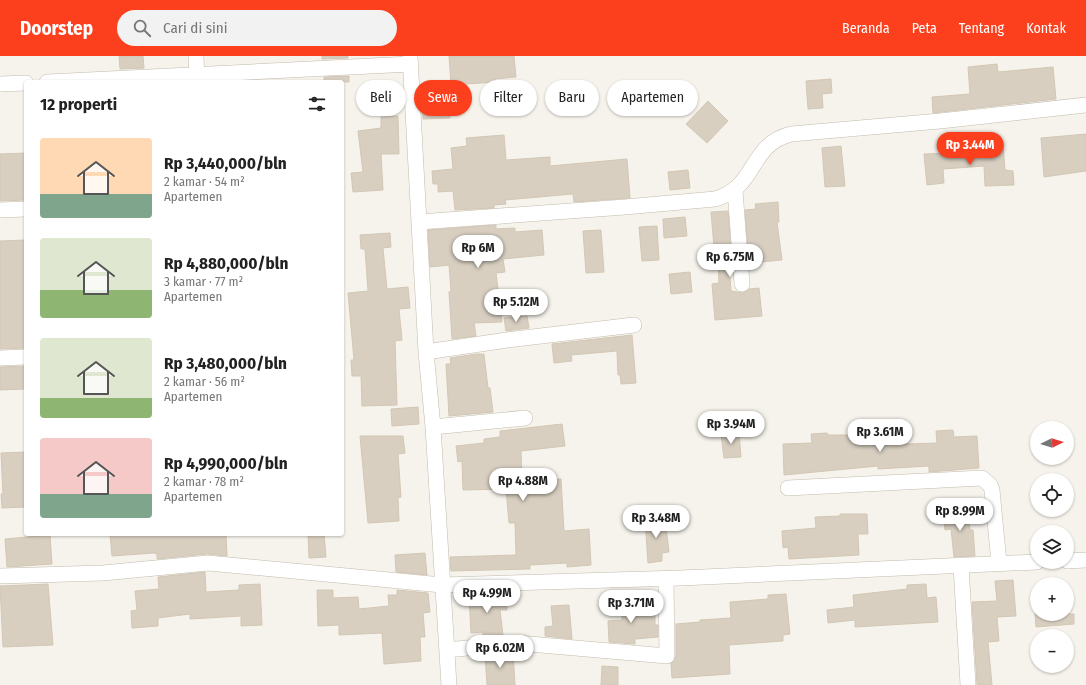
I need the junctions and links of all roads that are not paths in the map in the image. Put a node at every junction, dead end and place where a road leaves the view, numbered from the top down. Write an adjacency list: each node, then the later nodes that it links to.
1 (196, 56): 3 (street)
2 (410, 60): 3 (street); 11 (street)
3 (197, 79): 4 (street)
4 (147, 80)
5 (24, 83): 6 (street)
6 (0, 84)
7 (1086, 105): 8 (street)
8 (735, 190): 11 (street); 12 (street)
9 (24, 209): 10 (street)
10 (0, 210)
11 (419, 222): 14 (street)
12 (742, 284)
13 (634, 325): 14 (street)
14 (426, 352): 18 (street)
15 (24, 357): 16 (street)
16 (0, 358)
17 (525, 418): 18 (street)
18 (433, 427): 27 (street)
19 (788, 488): 23 (street)
20 (1086, 560): 21 (street)
21 (1074, 561)
22 (1030, 562): 23 (street)
23 (999, 563): 24 (street)
24 (961, 566): 26 (street); 30 (street)
25 (0, 576): 27 (street)
26 (666, 579): 27 (street); 28 (street)
27 (442, 585): 28 (street)
28 (447, 650): 29 (street)
29 (449, 685)
30 (968, 685)

